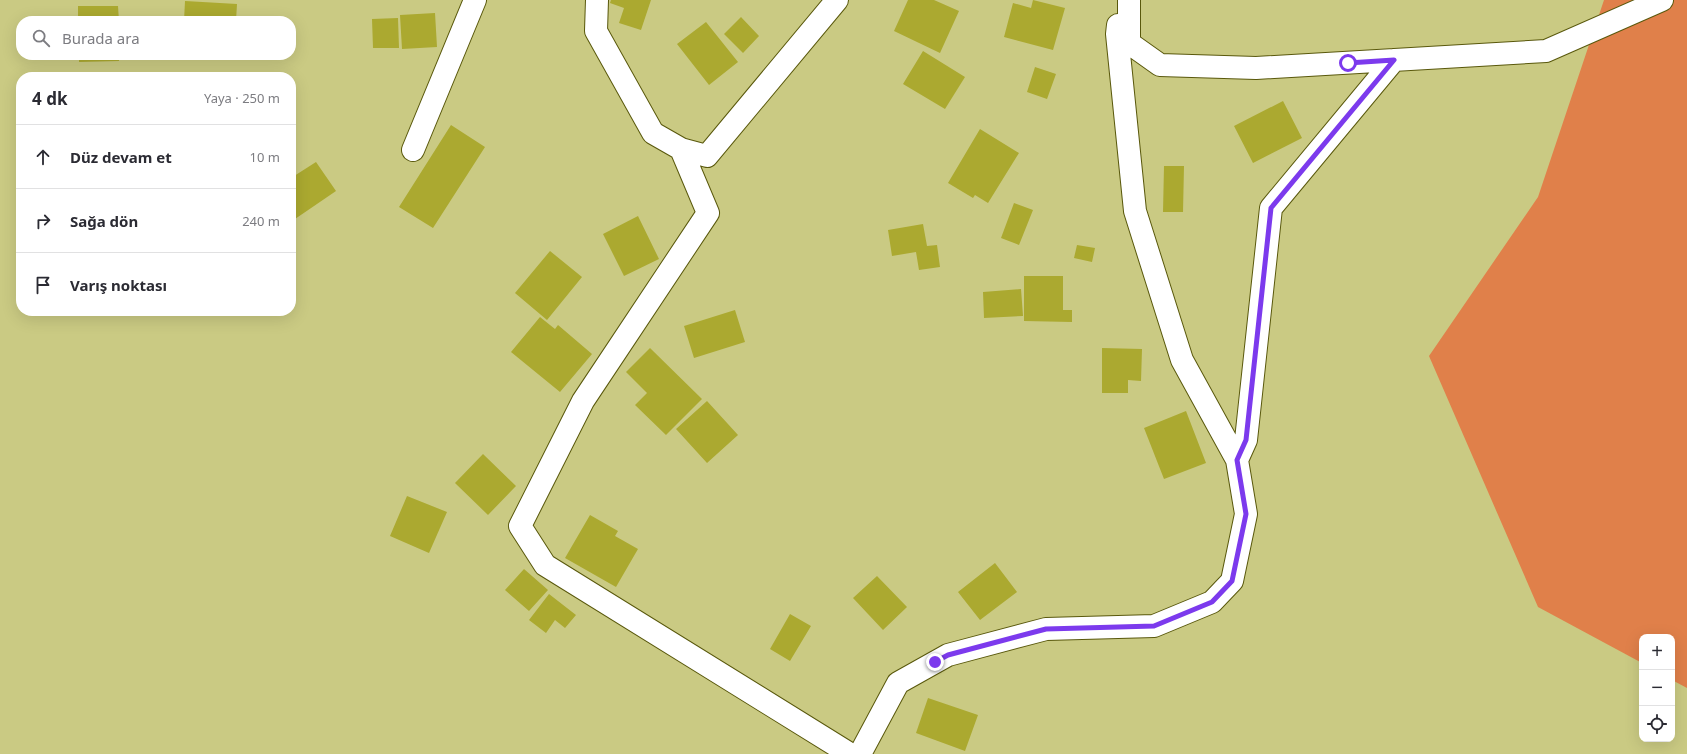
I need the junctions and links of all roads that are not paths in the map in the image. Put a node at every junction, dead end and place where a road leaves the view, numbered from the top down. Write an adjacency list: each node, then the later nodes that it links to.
1 (475, 0): 9 (street)
2 (597, 0): 8 (street)
3 (837, 0): 8 (street)
4 (1122, 0): 10 (street)
5 (1129, 0): 7 (street)
6 (1662, 0): 7 (street)
7 (1394, 60): 10 (street)
8 (681, 149): 11 (street)
9 (412, 150)
10 (1237, 460): 12 (street)
11 (850, 754)
12 (860, 754)

